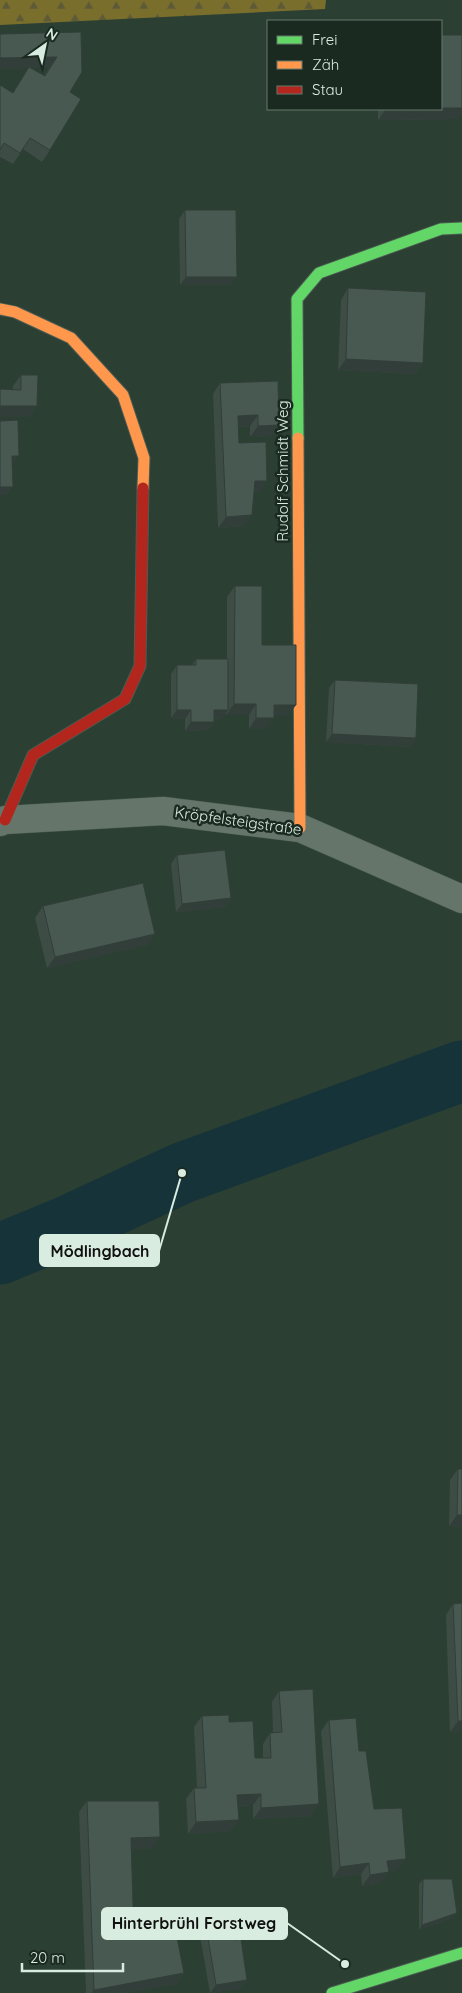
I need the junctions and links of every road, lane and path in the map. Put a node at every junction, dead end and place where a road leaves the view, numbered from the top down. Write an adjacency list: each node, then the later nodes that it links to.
1 (462, 228): 4 (street, Rudolf Schmidt Weg)
2 (0, 308): 3 (street)
3 (2, 820): 4 (street, Kröpfelsteigstraße)
4 (300, 828): 5 (street, Kröpfelsteigstraße)
5 (462, 899)
6 (462, 1953): 7 (street)
7 (332, 1993)

